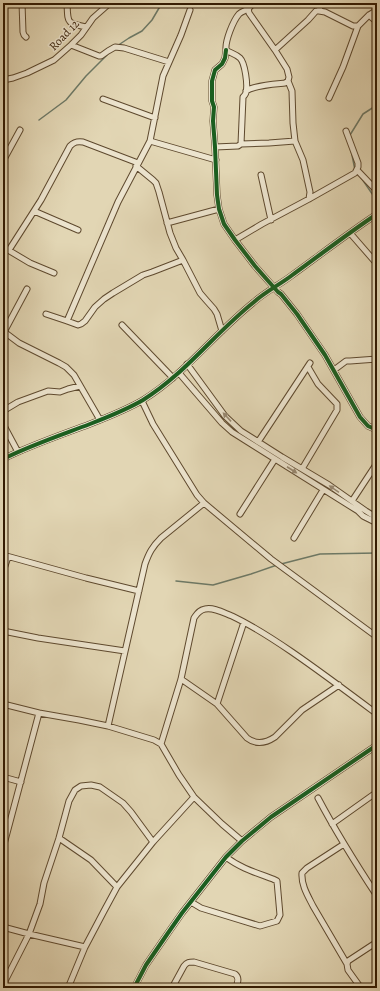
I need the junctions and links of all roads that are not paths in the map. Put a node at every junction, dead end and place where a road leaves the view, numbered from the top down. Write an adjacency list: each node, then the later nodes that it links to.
1 (22, 3): 14 (street)
2 (67, 3): 13 (street)
3 (110, 3): 13 (street, Road 12)
4 (254, 3): 6 (street)
5 (321, 3): 9 (street)
6 (248, 6): 16 (street); 17 (street)
7 (190, 10): 18 (street)
8 (377, 10): 10 (street)
9 (319, 11): 12 (street); 17 (street)
10 (369, 15): 11 (street); 12 (street)
11 (377, 22)
12 (358, 26): 22 (street)
13 (86, 27): 15 (street, Road 12)
14 (26, 37)
15 (71, 45): 18 (street); 19 (street, Road 12)
16 (226, 50): 21 (street); 30 (street)
17 (275, 50): 20 (street)
18 (169, 62): 24 (street)
19 (3, 80)
20 (288, 81): 21 (street); 28 (street)
21 (246, 91): 29 (street)
22 (329, 98)
23 (104, 99): 24 (street)
24 (155, 118): 27 (street)
25 (20, 130): 32 (street)
26 (346, 131): 34 (street)
27 (150, 141): 31 (street); 33 (street)
28 (295, 141): 29 (street); 37 (street)
29 (241, 144): 30 (street)
30 (215, 147): 31 (street)
31 (216, 160): 38 (street)
32 (3, 161)
33 (137, 165): 39 (street); 42 (street); 54 (street)
34 (358, 170): 36 (street); 37 (street)
35 (261, 176): 41 (street)
36 (377, 191)
37 (309, 199): 41 (street)
38 (219, 209): 42 (street); 45 (street)
39 (34, 211): 43 (street); 47 (street)
40 (377, 215): 44 (street)
41 (271, 220): 45 (street)
42 (167, 223): 48 (street)
43 (78, 230)
44 (350, 233): 49 (street); 52 (street)
45 (235, 240): 52 (street)
46 (3, 247): 47 (street)
47 (9, 250): 50 (street)
48 (183, 260): 54 (street); 57 (street)
49 (377, 264)
50 (54, 273)
51 (26, 288): 56 (street)
52 (274, 288): 57 (street); 60 (street)
53 (46, 314): 54 (street)
54 (67, 321)
55 (122, 325): 62 (street)
56 (3, 331): 63 (street)
57 (222, 331): 59 (street)
58 (377, 359): 60 (street)
59 (187, 364): 61 (street); 69 (street, one-way to 59)
60 (334, 370): 68 (street)
61 (179, 373): 62 (street); 72 (street)
62 (173, 378): 64 (street)
63 (80, 386): 65 (street); 66 (street)
64 (142, 401): 66 (street); 77 (street)
65 (3, 411)
66 (100, 420): 70 (street)
67 (3, 424): 70 (street)
68 (377, 430)
69 (258, 442): 74 (street); 74 (street)
70 (18, 452): 71 (street)
71 (3, 459)
72 (275, 459): 75 (street, one-way to 75); 78 (street)
73 (377, 464): 76 (street)
74 (302, 469): 76 (street, one-way to 74)
75 (323, 490): 80 (street); 81 (street)
76 (352, 501): 79 (street)
77 (204, 503): 84 (street); 87 (street)
78 (240, 514)
79 (377, 518)
80 (377, 523)
81 (294, 538)
82 (6, 556): 83 (street); 84 (street)
83 (3, 572)
84 (139, 591): 88 (street)
85 (244, 622): 89 (street); 90 (street); 92 (street)
86 (3, 631): 88 (street)
87 (377, 637)
88 (125, 652): 95 (street)
89 (181, 678): 92 (street); 96 (street)
90 (339, 685): 92 (street); 94 (street)
91 (3, 704): 93 (street)
92 (217, 704)
93 (39, 713): 95 (street); 99 (street)
94 (377, 714)
95 (108, 726): 96 (street)
96 (161, 744): 101 (street)
97 (377, 745): 105 (street)
98 (3, 777): 99 (street)
99 (21, 782): 108 (street)
100 (377, 792): 103 (street)
101 (194, 797): 105 (street); 106 (street)
102 (318, 798): 103 (street)
103 (332, 824): 107 (street)
104 (59, 838): 106 (street); 110 (street); 114 (street)
105 (242, 841): 109 (street)
106 (153, 842): 110 (street)
107 (344, 844): 111 (street); 117 (street)
108 (3, 848)
109 (226, 856): 112 (street); 112 (street)
110 (118, 887): 116 (street)
111 (377, 896)
112 (191, 902): 120 (street)
113 (3, 927): 114 (street)
114 (29, 934): 116 (street); 118 (street)
115 (377, 942): 117 (street)
116 (86, 947): 119 (street)
117 (347, 964): 123 (street)
118 (3, 985)
119 (68, 988)
120 (134, 988)
121 (172, 988): 122 (street)
122 (235, 988)
123 (361, 988)

